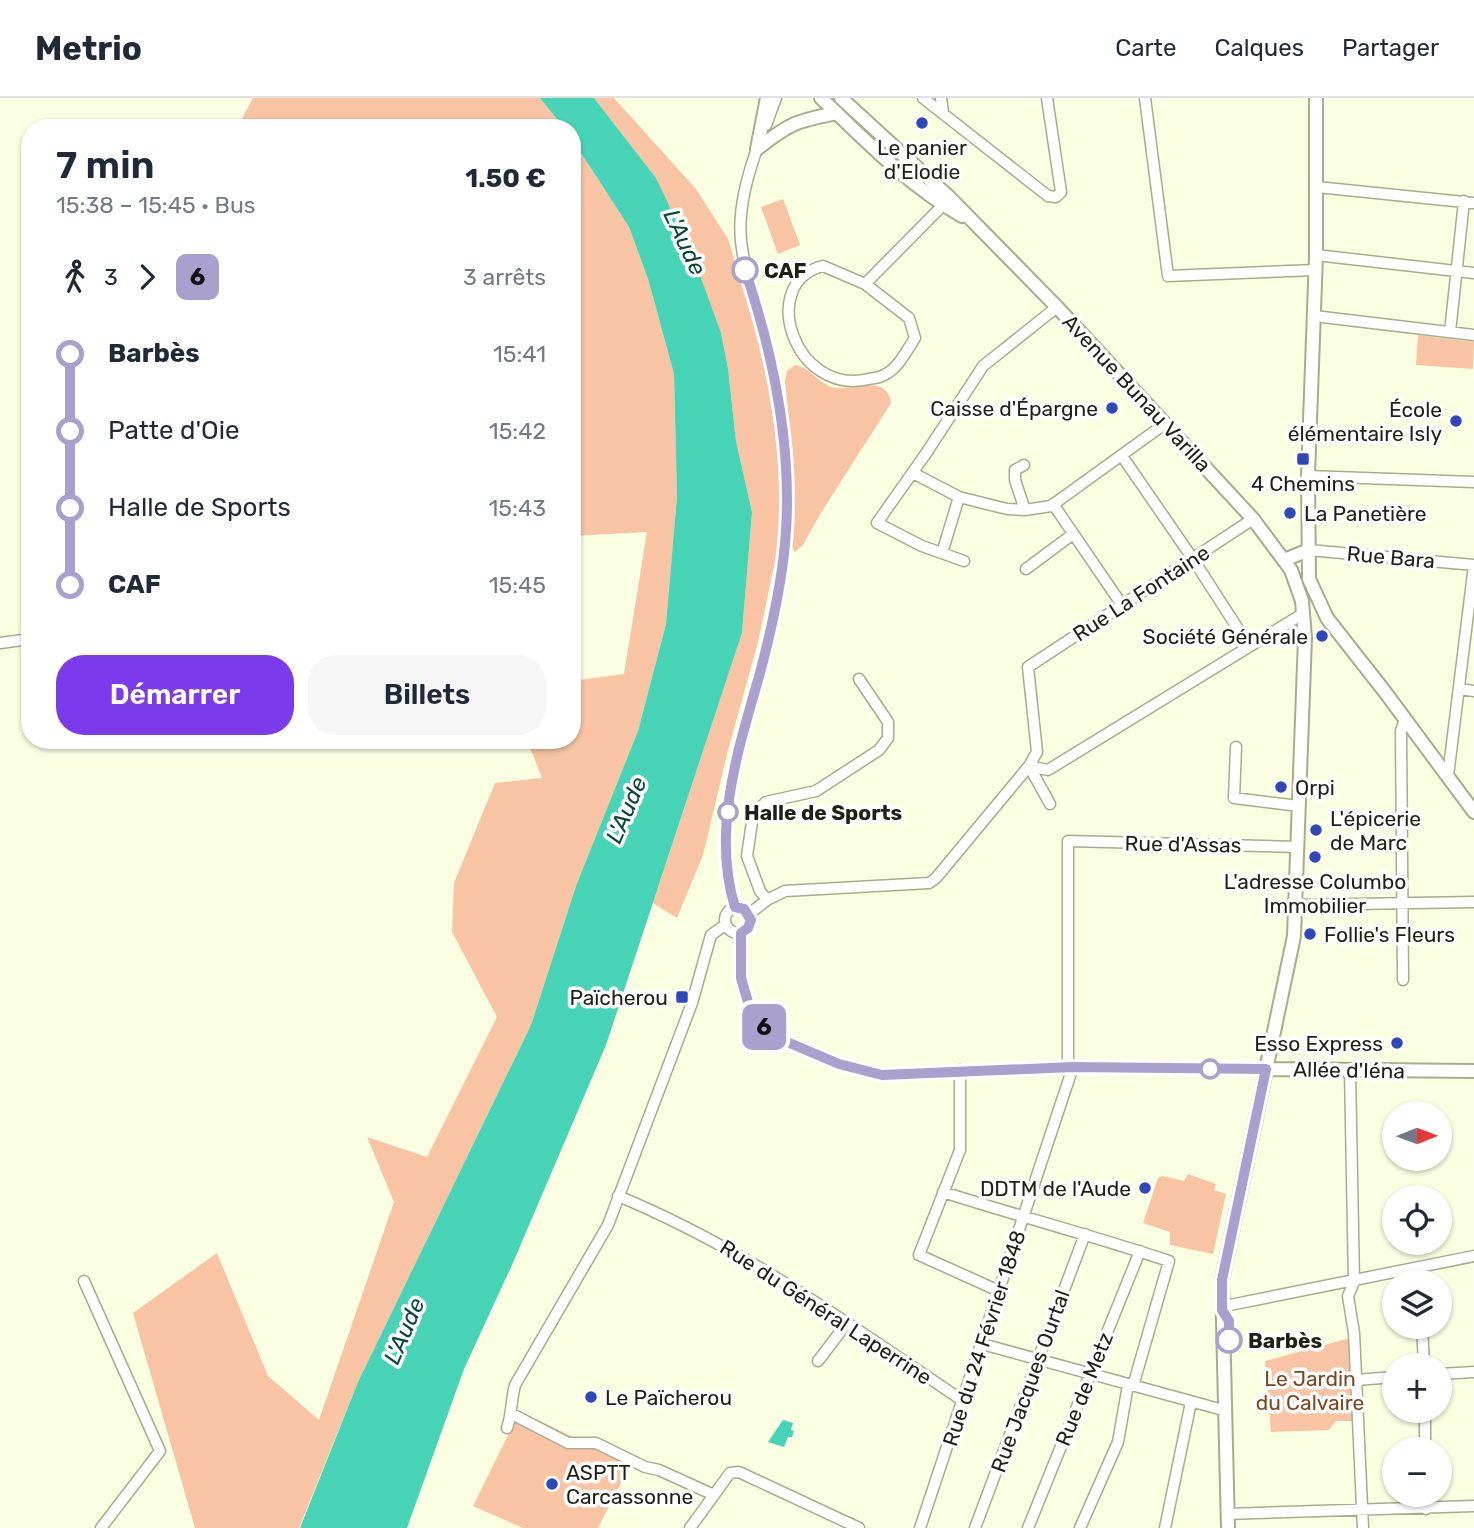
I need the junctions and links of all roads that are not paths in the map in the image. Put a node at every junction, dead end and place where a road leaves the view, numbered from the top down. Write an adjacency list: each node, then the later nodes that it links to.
1 (768, 98): 12 (main road)
2 (776, 98): 12 (street)
3 (821, 98): 10 (main road, Avenue Bunau Varilla)
4 (841, 98): 14 (main road, Avenue Bunau Varilla)
5 (923, 98): 11 (street)
6 (941, 98): 11 (street)
7 (1047, 98): 11 (street)
8 (1145, 98): 17 (street)
9 (1316, 98): 13 (main road)
10 (837, 113): 12 (main road); 14 (main road, Avenue Bunau Varilla)
11 (943, 113)
12 (757, 149): 65 (street)
13 (1317, 187): 15 (street); 16 (main road)
14 (946, 202): 20 (street); 21 (main road, Avenue Bunau Varilla)
15 (1469, 202): 18 (street)
16 (1316, 254): 17 (main road); 18 (street)
17 (1315, 270): 22 (main road)
18 (1455, 271): 19 (street); 23 (street)
19 (1474, 273)
20 (865, 284): 20 (street)
21 (1058, 307): 25 (main road, Avenue Bunau Varilla); 28 (street)
22 (1314, 316): 23 (street); 29 (main road)
23 (1450, 332): 24 (street)
24 (1474, 335)
25 (1166, 423): 26 (street); 34 (main road, Avenue Bunau Varilla)
26 (1122, 456): 32 (street); 38 (street)
27 (1024, 465): 33 (street)
28 (913, 473): 31 (street); 37 (street)
29 (1308, 476): 30 (street); 36 (main road)
30 (1474, 482)
31 (959, 497): 33 (street); 37 (street)
32 (1053, 504): 33 (street); 35 (street)
33 (1025, 510)
34 (1253, 519): 38 (street, Rue La Fontaine); 42 (main road, Avenue Bunau Varilla)
35 (1073, 534): 41 (street); 43 (street)
36 (1309, 550): 40 (street, Rue Bara); 42 (main road); 45 (main road)
37 (942, 553): 39 (street)
38 (1193, 559): 43 (street, Rue La Fontaine); 48 (street)
39 (964, 561)
40 (1474, 565): 50 (street)
41 (1026, 569)
42 (1290, 570): 44 (main road)
43 (1122, 605): 54 (street, Rue La Fontaine)
44 (1304, 618): 45 (main road); 48 (street); 57 (main road)
45 (1327, 618): 52 (main road)
46 (21, 640): 47 (street)
47 (0, 643)
48 (1249, 646): 54 (street)
49 (859, 679): 61 (street)
50 (1459, 689): 51 (street); 55 (street)
51 (1474, 691)
52 (1405, 719): 55 (main road); 63 (street)
53 (1236, 747): 57 (street)
54 (1028, 766): 56 (street); 61 (street)
55 (1448, 776): 58 (main road)
56 (1050, 804)
57 (1299, 806): 60 (main road)
58 (1474, 812)
59 (1068, 841): 60 (street, Rue d'Assas); 70 (street, Rue du 24 Février 1848)
60 (1298, 847): 64 (main road)
61 (767, 900): 66 (street)
62 (1474, 902): 63 (street)
63 (1402, 903): 64 (street); 69 (street)
64 (1296, 905): 71 (main road)
65 (735, 907): 66 (street); 67 (street)
66 (749, 914): 68 (street)
67 (725, 925): 68 (street); 76 (street)
68 (741, 933): 72 (street, Allée d'Iéna)
69 (1403, 979)
70 (1071, 1068): 71 (street, Allée d'Iéna); 72 (street, Allée d'Iéna); 77 (street, Rue du 24 Février 1848)
71 (1266, 1069): 73 (main road, Allée d'Iéna); 84 (main road)
72 (960, 1070): 75 (street)
73 (1350, 1070): 74 (main road, Allée d'Iéna); 82 (street)
74 (1474, 1071)
75 (943, 1192): 77 (street); 83 (street)
76 (618, 1196): 85 (street, Rue du Général Laperrine); 98 (street)
77 (1024, 1218): 78 (street); 83 (street, Rue du 24 Février 1848)
78 (1085, 1234): 79 (street); 87 (street, Rue Jacques Ourtal)
79 (1140, 1251): 91 (street, Rue de Metz); 94 (street)
80 (1474, 1256): 82 (street)
81 (84, 1281): 105 (street)
82 (1354, 1282): 84 (street); 93 (street)
83 (999, 1292): 86 (street, Rue du 24 Février 1848)
84 (1222, 1301): 97 (main road)
85 (847, 1323): 88 (street); 95 (street, Rue du Général Laperrine)
86 (982, 1344): 87 (street); 95 (street, Rue du 24 Février 1848)
87 (1038, 1358): 91 (street); 109 (street, Rue Jacques Ourtal)
88 (818, 1361)
89 (1474, 1372): 90 (street)
90 (1452, 1373)
91 (1090, 1374): 94 (street); 110 (street, Rue de Metz)
92 (1382, 1378): 93 (street)
93 (1356, 1380): 103 (street)
94 (1131, 1385): 96 (street); 111 (street)
95 (963, 1401): 108 (street, Rue du 24 Février 1848)
96 (1191, 1402): 97 (street); 112 (street)
97 (1223, 1410): 104 (main road)
98 (512, 1414): 99 (street); 100 (street)
99 (506, 1428)
100 (714, 1495): 106 (street); 107 (street)
101 (1474, 1506): 102 (street)
102 (1426, 1509): 103 (street)
103 (1363, 1510): 104 (street); 114 (street)
104 (1227, 1514): 113 (main road)
105 (102, 1528)
106 (690, 1528)
107 (859, 1528)
108 (920, 1528)
109 (975, 1528)
110 (1028, 1528)
111 (1080, 1528)
112 (1165, 1528)
113 (1228, 1528)
114 (1363, 1528)

